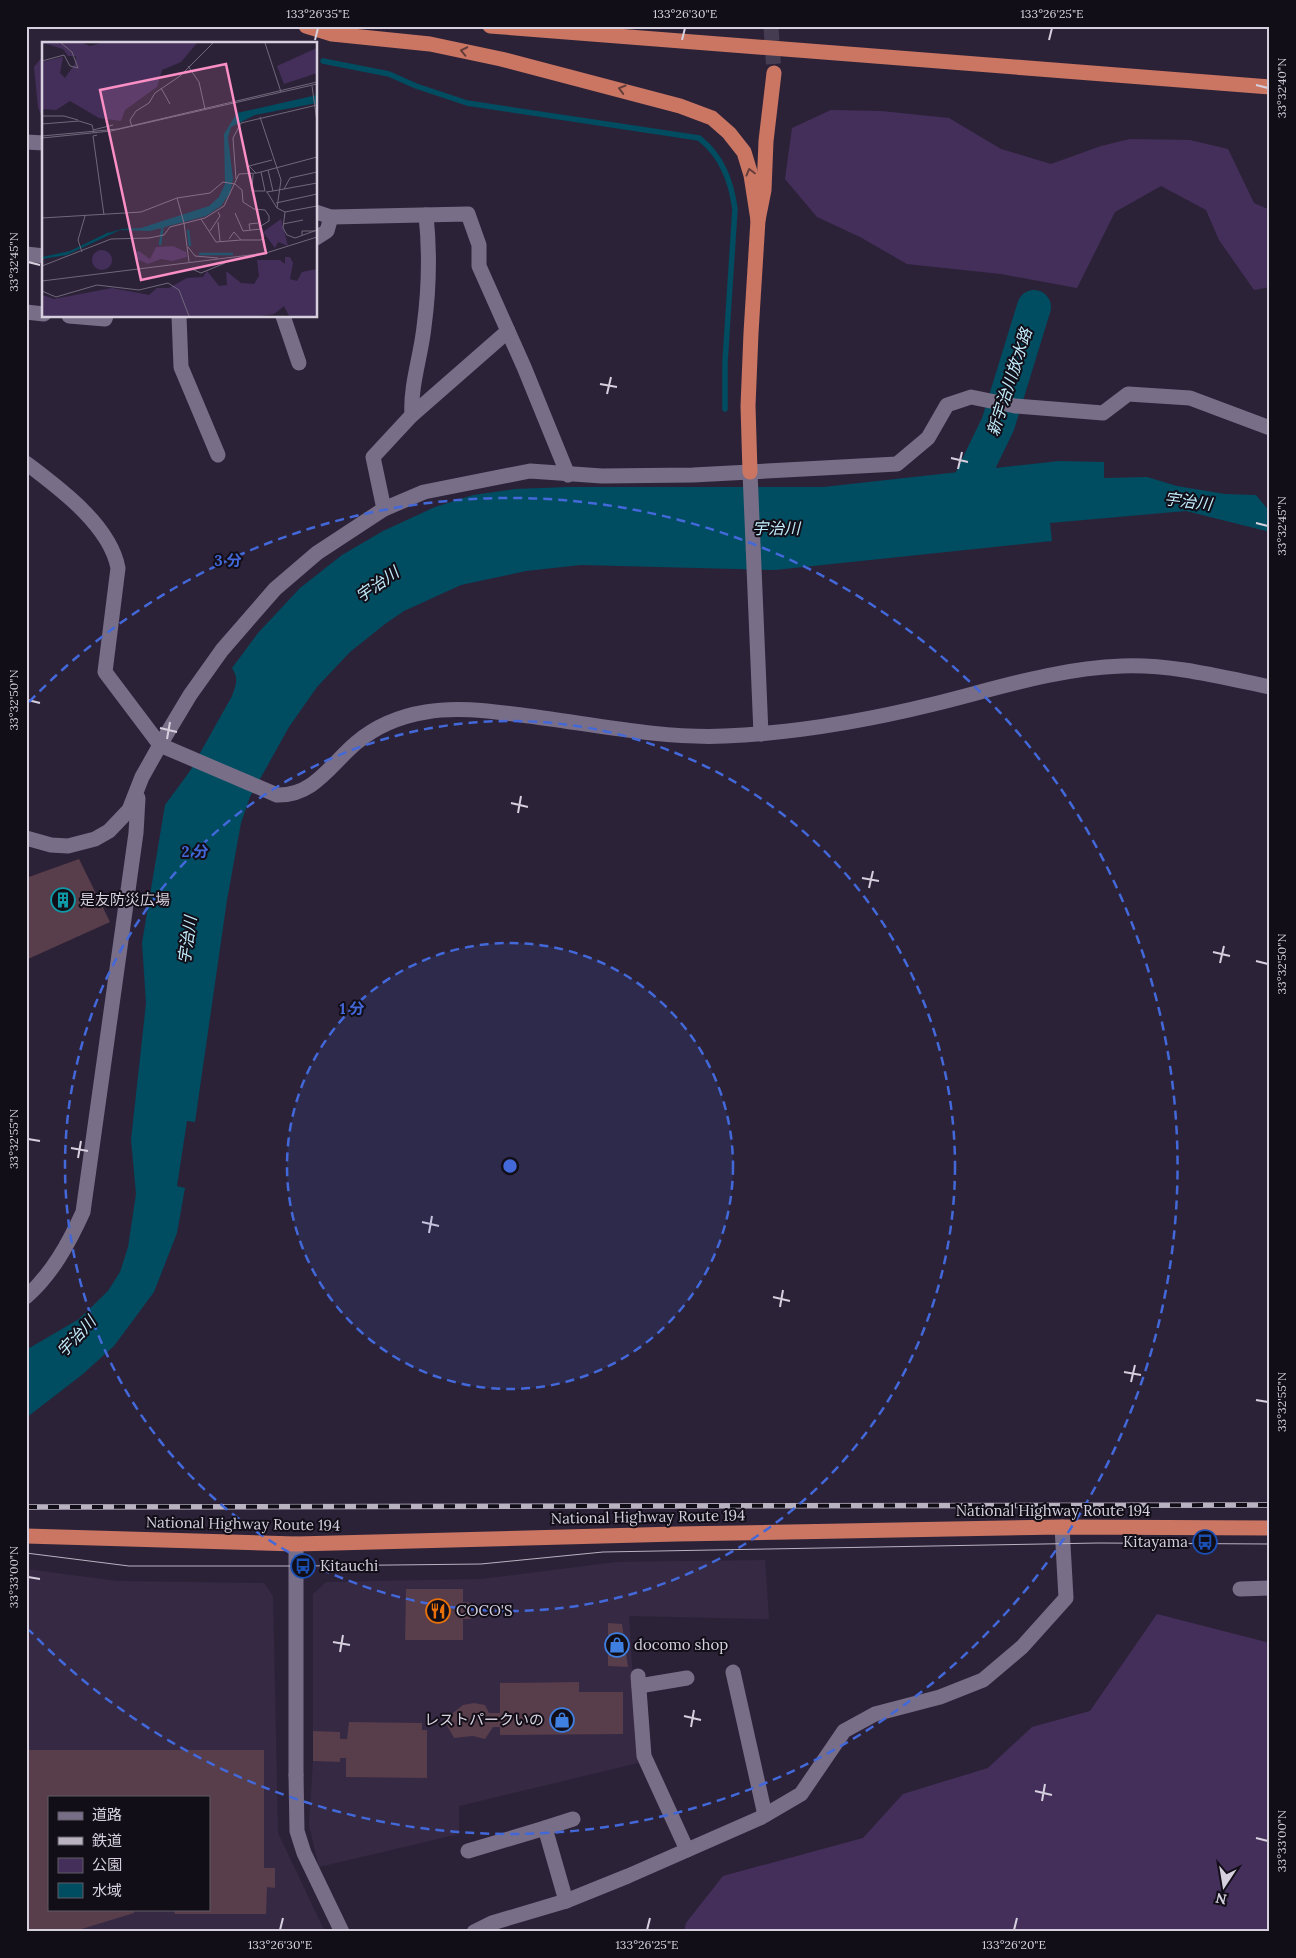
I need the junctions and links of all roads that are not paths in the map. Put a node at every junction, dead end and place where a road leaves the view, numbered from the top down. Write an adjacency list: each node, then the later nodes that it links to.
1 (306, 26): 10 (highway, one-way to 1)
2 (490, 26): 4 (highway)
3 (774, 73): 10 (highway)
4 (1270, 87)
5 (26, 142): 6 (street)
6 (42, 143)
7 (318, 213): 9 (street)
8 (426, 215): 9 (street); 20 (street); 22 (street)
9 (331, 217): 11 (street)
10 (758, 220): 26 (highway)
11 (318, 237)
12 (26, 254): 13 (street)
13 (42, 256)
14 (26, 312): 15 (street)
15 (42, 314)
16 (87, 318): 17 (street)
17 (106, 318)
18 (180, 318): 24 (street)
19 (284, 318): 21 (street)
20 (508, 331): 22 (street); 27 (street)
21 (299, 363)
22 (412, 415): 28 (street)
23 (1270, 428): 26 (street)
24 (218, 456)
25 (26, 463): 31 (street)
26 (750, 472): 27 (street); 30 (street)
27 (568, 475): 28 (street)
28 (384, 509): 31 (street)
29 (1270, 687): 30 (street)
30 (761, 734): 31 (street)
31 (160, 745): 32 (street)
32 (142, 777): 33 (street); 34 (street)
33 (26, 838)
34 (26, 1297)
35 (1062, 1527): 36 (highway, National Highway Route 194); 38 (highway, National Highway Route 194); 43 (street)
36 (1270, 1528)
37 (26, 1536): 38 (highway, National Highway Route 194)
38 (296, 1544): 49 (street)
39 (1270, 1588): 40 (street)
40 (1240, 1589)
41 (733, 1672): 43 (street)
42 (687, 1678): 46 (street)
43 (765, 1815): 46 (street)
44 (574, 1819): 45 (street)
45 (544, 1828): 47 (street); 48 (street)
46 (687, 1850): 48 (street)
47 (468, 1851)
48 (566, 1901): 50 (street)
49 (342, 1932)
50 (474, 1932)

